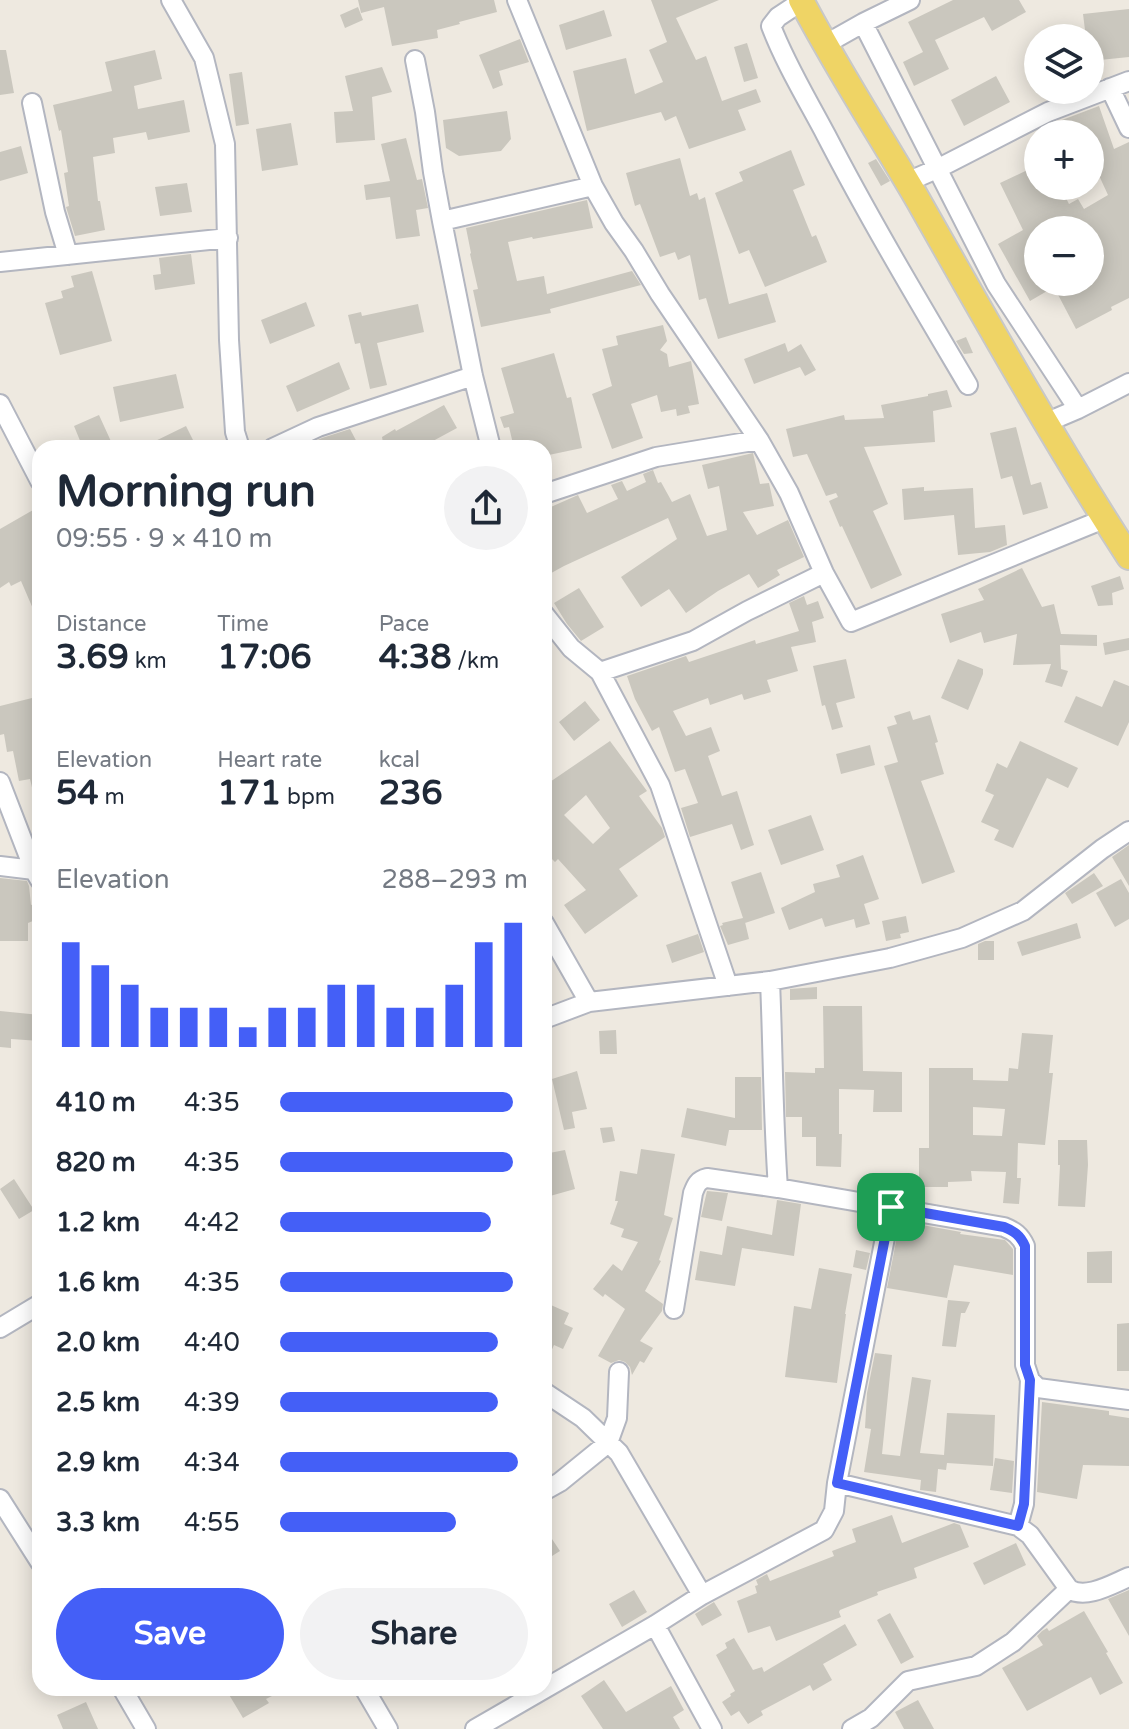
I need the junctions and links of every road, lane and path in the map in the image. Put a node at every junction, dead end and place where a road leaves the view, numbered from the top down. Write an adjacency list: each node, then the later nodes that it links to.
1 (171, 0): 16 (street)
2 (517, 0): 14 (street)
3 (910, 0): 5 (street)
4 (802, 1): 6 (main road); 21 (street)
5 (863, 23): 6 (street); 12 (street)
6 (824, 45): 13 (main road)
7 (415, 60): 15 (street)
8 (1129, 81): 9 (street)
9 (1110, 88): 11 (street); 12 (street)
10 (32, 103): 17 (street)
11 (1129, 128)
12 (939, 168): 13 (street); 23 (street)
13 (907, 182): 24 (main road)
14 (593, 186): 15 (street); 28 (street)
15 (442, 221): 19 (street)
16 (228, 238): 17 (street); 25 (street)
17 (68, 255): 18 (street)
18 (0, 262)
19 (473, 376): 26 (street); 27 (street)
20 (1129, 383): 23 (street)
21 (968, 385)
22 (0, 404): 29 (street)
23 (1078, 409): 24 (street)
24 (1045, 423): 31 (main road)
25 (238, 440)
26 (290, 440)
27 (489, 440)
28 (759, 440): 30 (street); 33 (street)
29 (32, 466)
30 (552, 491)
31 (1104, 519): 32 (main road); 33 (street)
32 (1129, 557)
33 (824, 573): 35 (street)
34 (552, 624): 35 (street)
35 (600, 672): 43 (street)
36 (0, 782): 38 (street)
37 (1129, 831): 42 (street)
38 (32, 862)
39 (0, 866): 40 (street)
40 (32, 874)
41 (552, 937): 44 (street)
42 (770, 981): 43 (street); 46 (street)
43 (728, 986): 44 (street)
44 (589, 1002): 45 (street)
45 (552, 1016)
46 (778, 1188): 47 (street); 49 (street)
47 (891, 1207): 52 (street); 56 (street)
48 (32, 1309): 50 (street)
49 (674, 1309)
50 (0, 1328)
51 (619, 1372): 55 (street)
52 (1030, 1380): 54 (street); 59 (street)
53 (552, 1397): 55 (street)
54 (1129, 1400)
55 (608, 1443): 57 (street); 63 (street)
56 (837, 1483): 59 (street); 63 (street)
57 (552, 1486)
58 (0, 1499): 60 (street)
59 (1018, 1526): 62 (street)
60 (32, 1549)
61 (1129, 1577): 62 (street)
62 (1069, 1589): 73 (street)
63 (702, 1595): 64 (street)
64 (655, 1625): 65 (street); 72 (street)
65 (552, 1685)
66 (127, 1696): 69 (street)
67 (369, 1696): 70 (street)
68 (532, 1696): 71 (street)
69 (146, 1729)
70 (388, 1729)
71 (475, 1729)
72 (712, 1729)
73 (852, 1729)

